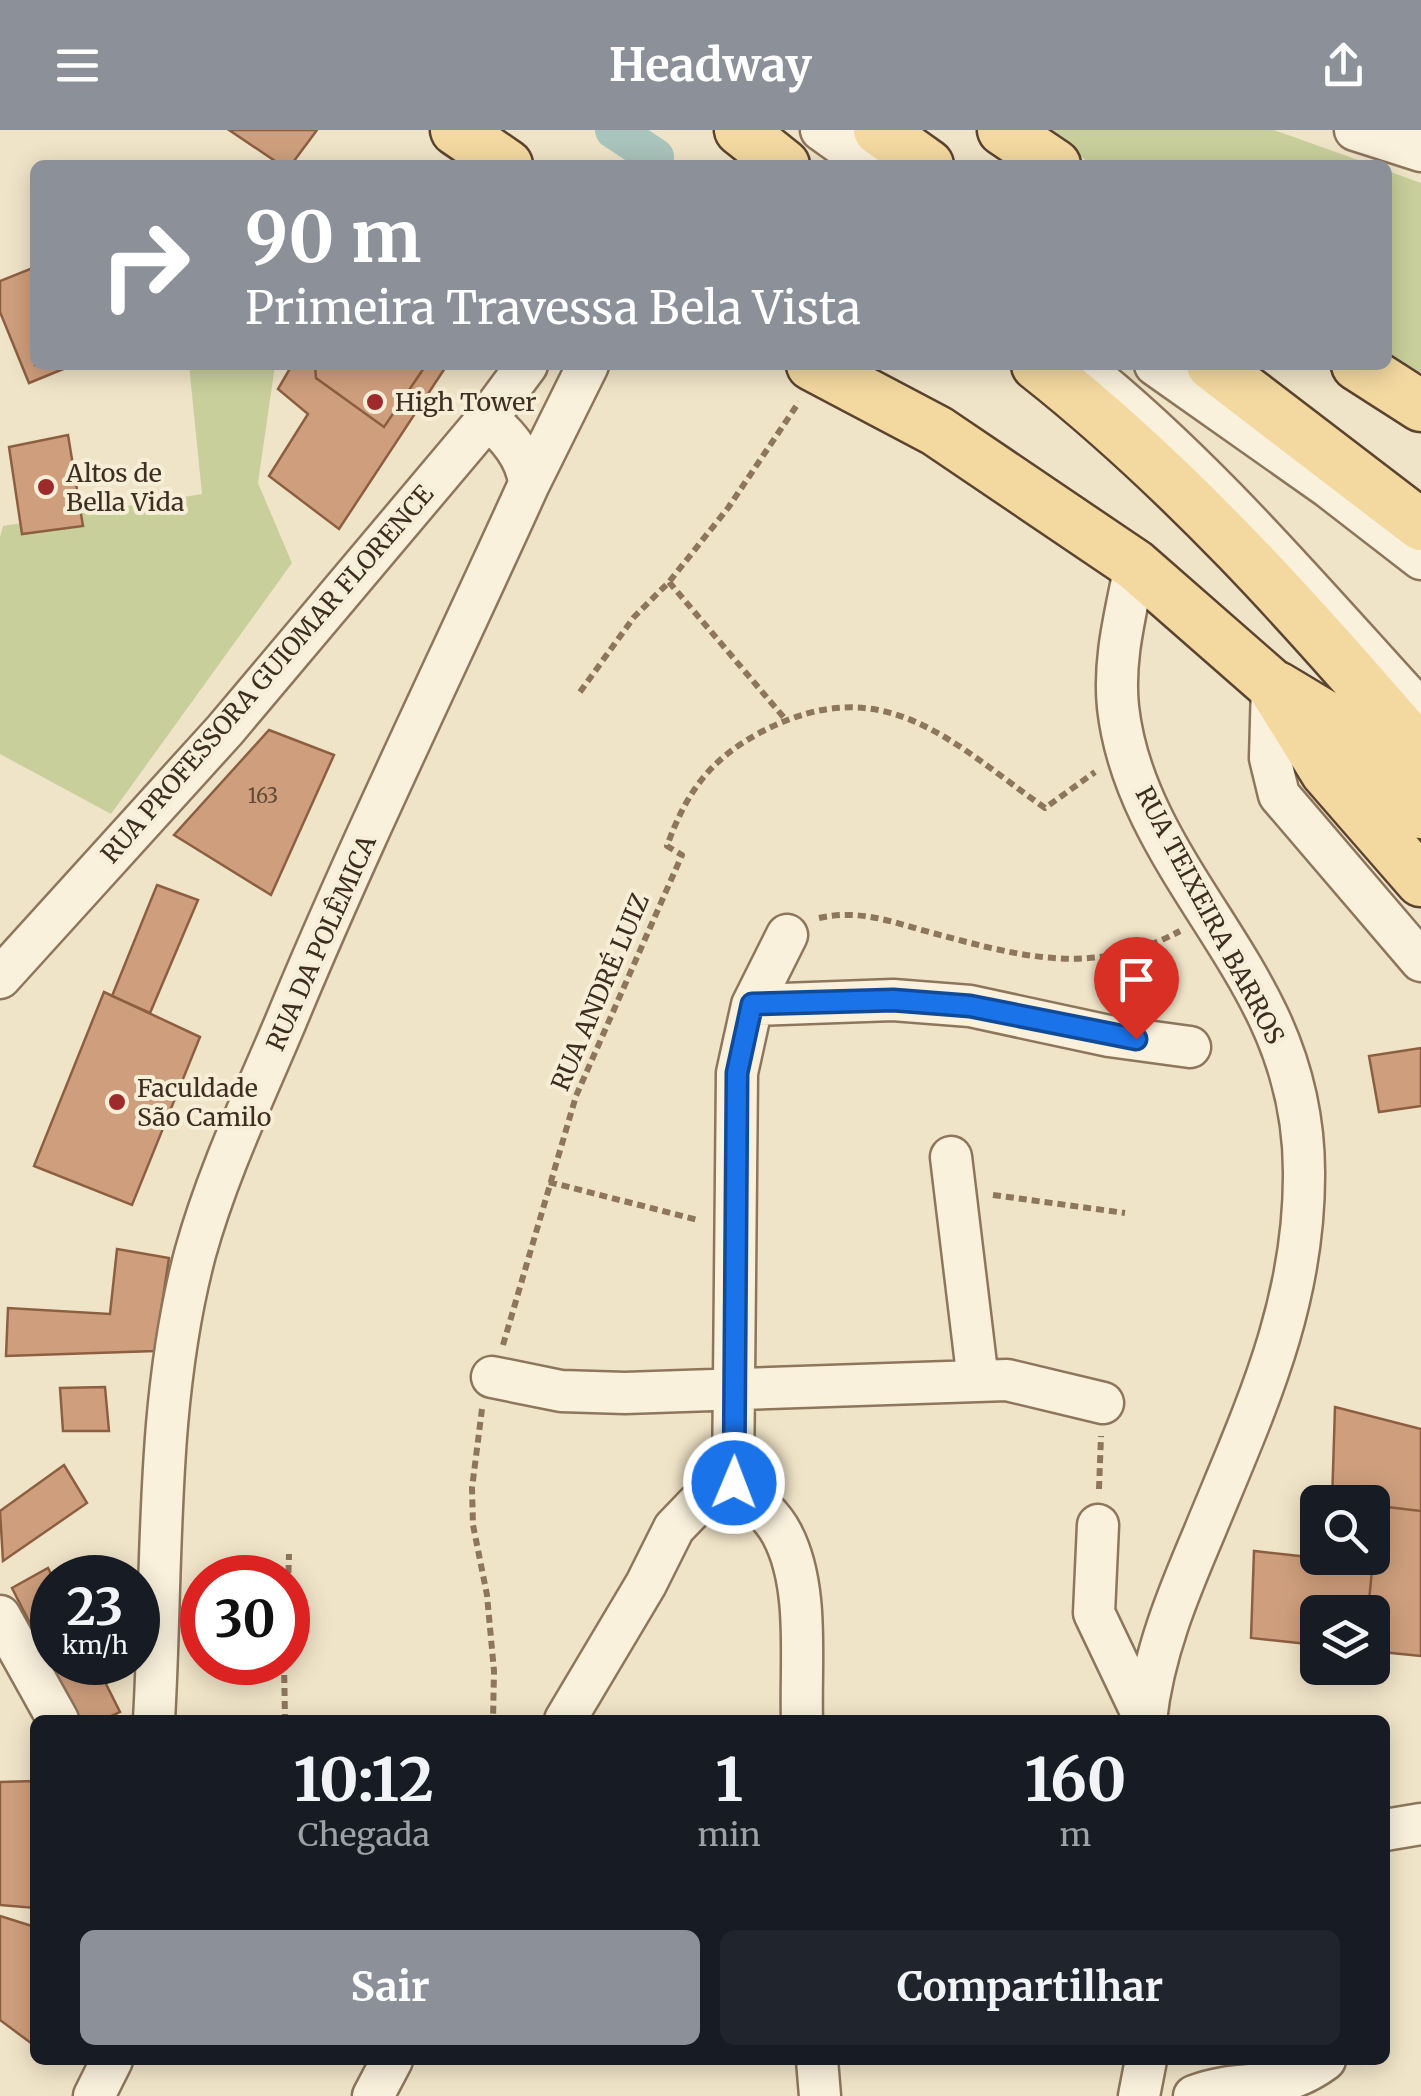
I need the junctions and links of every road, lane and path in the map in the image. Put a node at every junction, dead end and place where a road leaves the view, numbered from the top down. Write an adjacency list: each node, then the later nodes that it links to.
1 (456, 130): 9 (main road)
2 (740, 130): 10 (main road)
3 (775, 130): 11 (street)
4 (820, 130): 12 (street)
5 (879, 130): 13 (main road)
6 (1003, 130): 14 (main road)
7 (1355, 130): 8 (street)
8 (1421, 151)
9 (501, 160)
10 (778, 160)
11 (814, 160)
12 (863, 160)
13 (922, 160)
14 (1048, 160)
15 (522, 370): 25 (street, RUA PROFESSORA GUIOMAR FLORENCE)
16 (586, 370): 26 (street, RUA DA POLÊMICA)
17 (815, 370): 30 (path)
18 (820, 370): 29 (main road)
19 (1043, 370): 35 (main road)
20 (1086, 370): 33 (street)
21 (1162, 370): 28 (street)
22 (1219, 370): 27 (main road)
23 (1365, 370): 24 (main road)
24 (1417, 401)
25 (487, 419): 26 (street); 42 (street, RUA PROFESSORA GUIOMAR FLORENCE)
26 (529, 484): 58 (street, RUA DA POLÊMICA)
27 (1421, 525)
28 (1421, 559)
29 (1136, 565): 31 (main road); 36 (street, RUA TEIXEIRA BARROS)
30 (668, 582): 32 (path); 34 (path)
31 (1272, 684): 37 (main road); 38 (main road); 41 (street)
32 (580, 692)
33 (1421, 711)
34 (786, 720): 36 (path, RUA ANDRÉ LUIZ); 46 (path, RUA ANDRÉ LUIZ)
35 (1421, 753)
36 (1128, 755): 39 (street, RUA TEIXEIRA BARROS)
37 (1421, 813)
38 (1421, 882)
39 (1208, 916): 40 (path); 64 (street, RUA TEIXEIRA BARROS)
40 (787, 935): 43 (street)
41 (1421, 961)
42 (0, 978)
43 (752, 1004): 44 (street); 48 (street)
44 (1190, 1047)
45 (953, 1174): 47 (path); 50 (street)
46 (549, 1182): 48 (path); 49 (path, RUA ANDRÉ LUIZ)
47 (1125, 1213)
48 (735, 1228): 51 (street)
49 (492, 1377): 51 (street); 60 (path, RUA ANDRÉ LUIZ)
50 (978, 1381): 51 (street); 52 (street)
51 (736, 1390): 53 (street)
52 (1102, 1403): 54 (path)
53 (734, 1483): 61 (street); 62 (street)
54 (1098, 1525): 63 (street)
55 (0, 1616): 57 (street)
56 (284, 1685): 59 (path)
57 (55, 1715)
58 (154, 1715)
59 (285, 1715)
60 (494, 1715)
61 (568, 1715)
62 (802, 1715)
63 (1143, 1715)
64 (1146, 1715)
65 (1421, 1824): 66 (street)
66 (1390, 1829)
67 (110, 2065): 71 (street)
68 (817, 2065): 72 (street)
69 (1145, 2065): 73 (street)
70 (1320, 2065): 74 (street)
71 (94, 2096)
72 (820, 2096)
73 (1139, 2096)
74 (1194, 2096)

